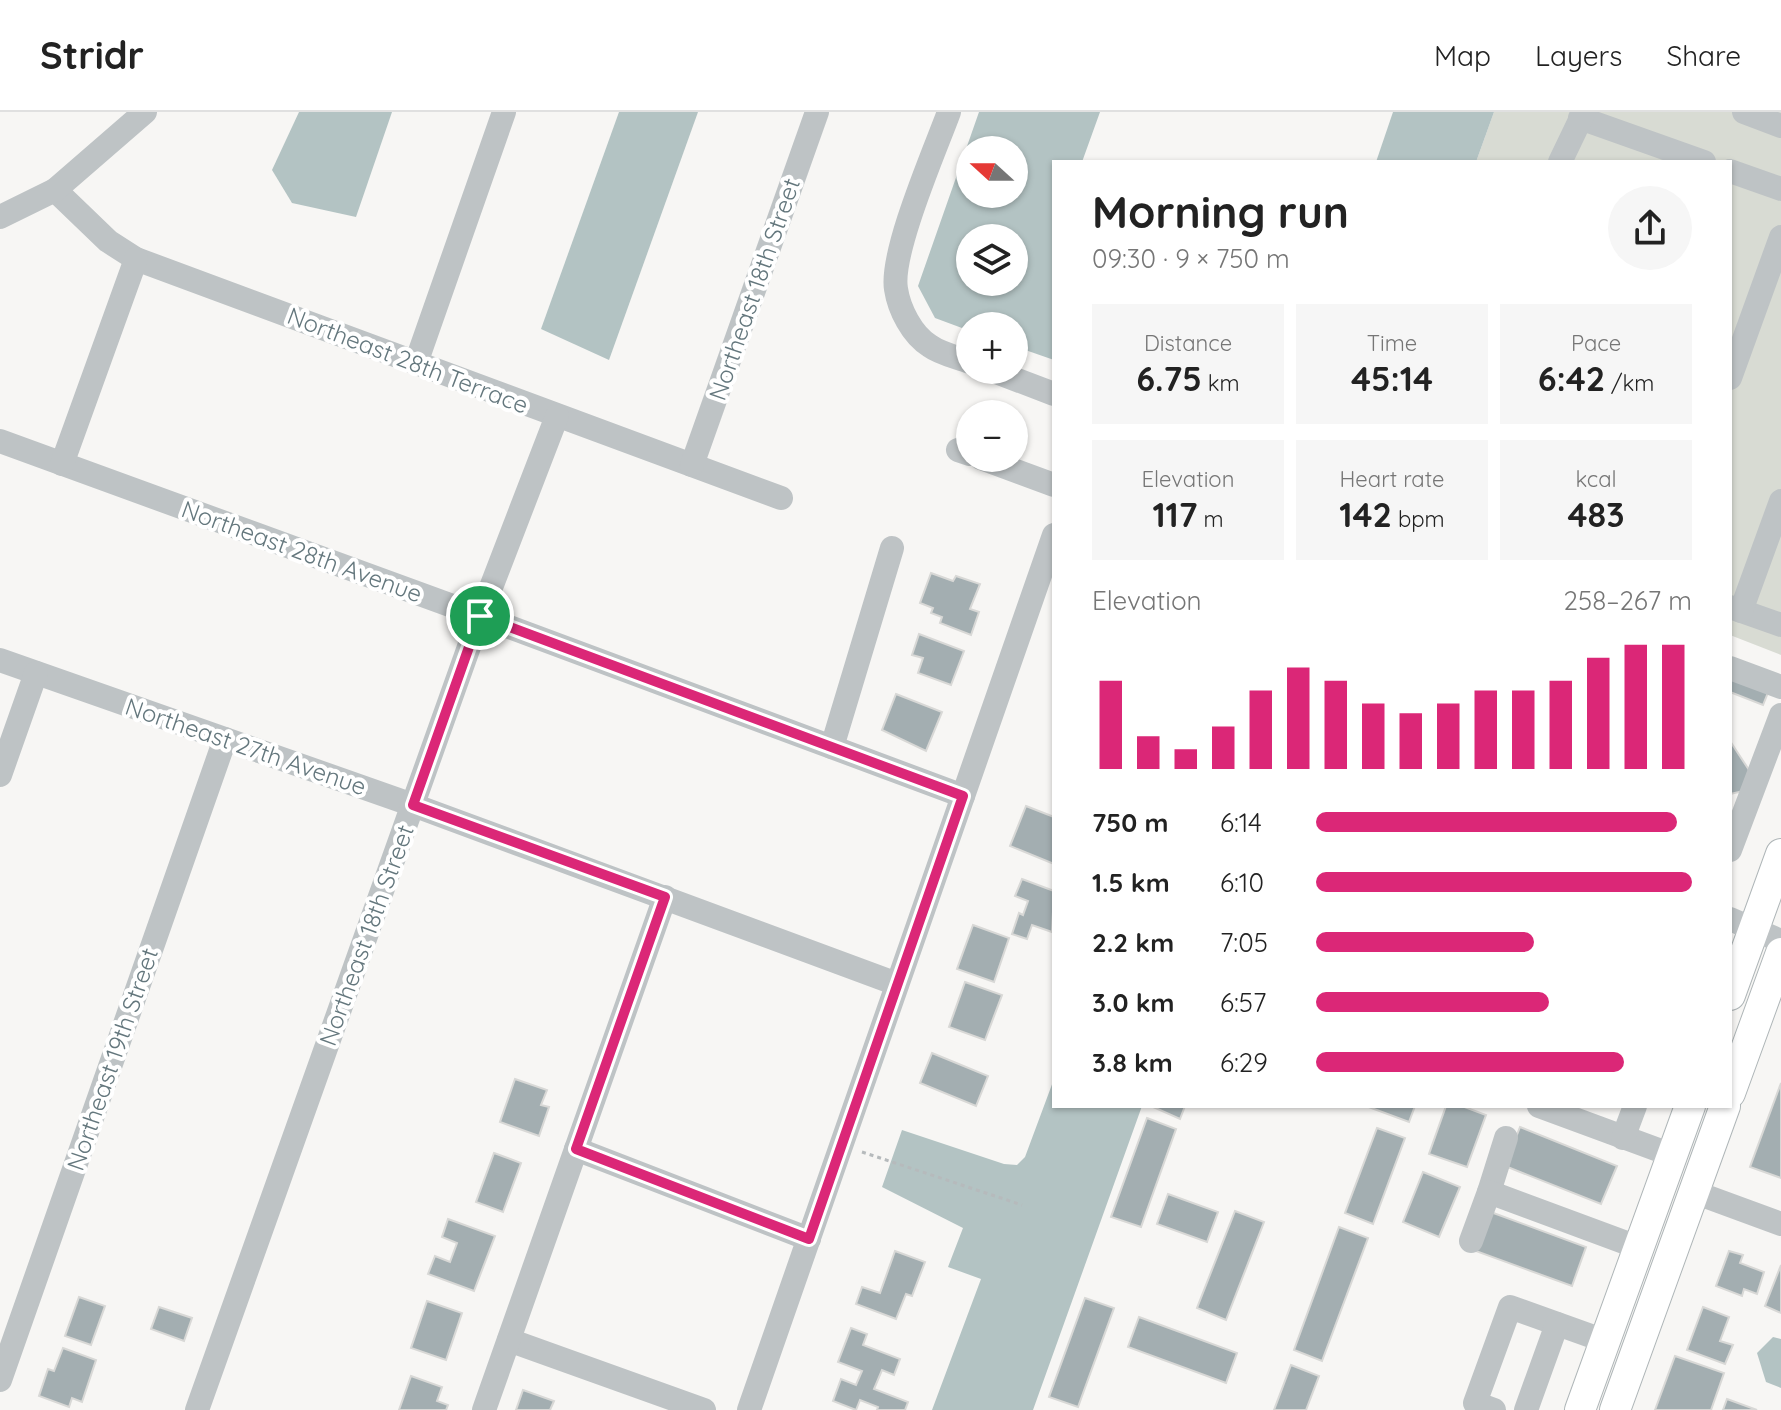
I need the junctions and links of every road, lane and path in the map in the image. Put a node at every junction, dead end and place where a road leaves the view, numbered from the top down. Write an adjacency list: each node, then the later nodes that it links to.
1 (145, 112): 12 (street)
2 (504, 112): 17 (street)
3 (817, 112): 24 (street, Northeast 18th Street)
4 (949, 112): 16 (street)
5 (1744, 112): 7 (street)
6 (1582, 115): 8 (street); 9 (street)
7 (1781, 126)
8 (1561, 160)
9 (1699, 160)
10 (1732, 172): 11 (street)
11 (1781, 189)
12 (55, 190): 13 (street); 15 (street, Northeast 28th Terrace)
13 (0, 217)
14 (1781, 237): 18 (street)
15 (136, 259): 17 (street, Northeast 28th Terrace); 23 (street)
16 (956, 357)
17 (416, 363): 21 (street, Northeast 28th Terrace)
18 (1732, 372)
19 (1028, 384): 20 (street)
20 (1052, 393)
21 (557, 416): 24 (street, Northeast 28th Terrace); 33 (street, Northeast 18th Street)
22 (0, 441): 23 (street, Northeast 28th Avenue)
23 (62, 464): 33 (street, Northeast 28th Avenue)
24 (692, 465): 27 (street, Northeast 28th Terrace)
25 (1018, 472): 26 (street)
26 (1052, 484)
27 (781, 498)
28 (1781, 501): 29 (street)
29 (1775, 538): 32 (street)
30 (1052, 541): 43 (street)
31 (892, 548): 41 (street)
32 (1736, 609): 34 (street)
33 (480, 616): 41 (street, Northeast 28th Avenue); 44 (street, Northeast 18th Street)
34 (1781, 625)
35 (0, 660): 37 (street, Northeast 27th Avenue)
36 (1732, 669): 38 (street)
37 (36, 673): 40 (street, Northeast 27th Avenue); 42 (street)
38 (1781, 687)
39 (1781, 715): 45 (street)
40 (225, 739): 44 (street, Northeast 27th Avenue); 73 (street, Northeast 19th Street)
41 (832, 747): 43 (street, Northeast 28th Avenue)
42 (0, 775)
43 (963, 796): 50 (street)
44 (413, 805): 47 (street, Northeast 27th Avenue); 74 (street, Northeast 18th Street)
45 (1733, 832)
46 (1781, 854): 48 (main road)
47 (665, 897): 50 (street, Northeast 27th Avenue); 60 (street)
48 (1755, 930): 51 (main road)
49 (1781, 953): 52 (main road)
50 (897, 984): 59 (street)
51 (1732, 990)
52 (1732, 1088)
53 (1544, 1108): 58 (street)
54 (1634, 1108): 58 (street)
55 (1689, 1108): 61 (main road)
56 (1724, 1108): 63 (main road)
57 (1506, 1138): 62 (street)
58 (1623, 1138): 61 (street)
59 (842, 1145): 64 (path); 67 (street)
60 (576, 1149): 67 (street); 71 (street)
61 (1672, 1155): 65 (main road)
62 (1489, 1192): 68 (street); 69 (street)
63 (1694, 1192): 65 (main road); 66 (street); 81 (main road)
64 (1022, 1205)
65 (1649, 1218): 69 (main road)
66 (1781, 1224)
67 (809, 1239): 77 (street)
68 (1471, 1241)
69 (1640, 1248): 72 (main road)
70 (1557, 1324): 72 (street); 78 (street); 79 (street)
71 (509, 1340): 75 (street); 76 (street)
72 (1605, 1341): 80 (main road)
73 (0, 1380)
74 (197, 1410)
75 (484, 1410)
76 (704, 1410)
77 (749, 1410)
78 (1494, 1410)
79 (1526, 1410)
80 (1580, 1410)
81 (1615, 1410)

